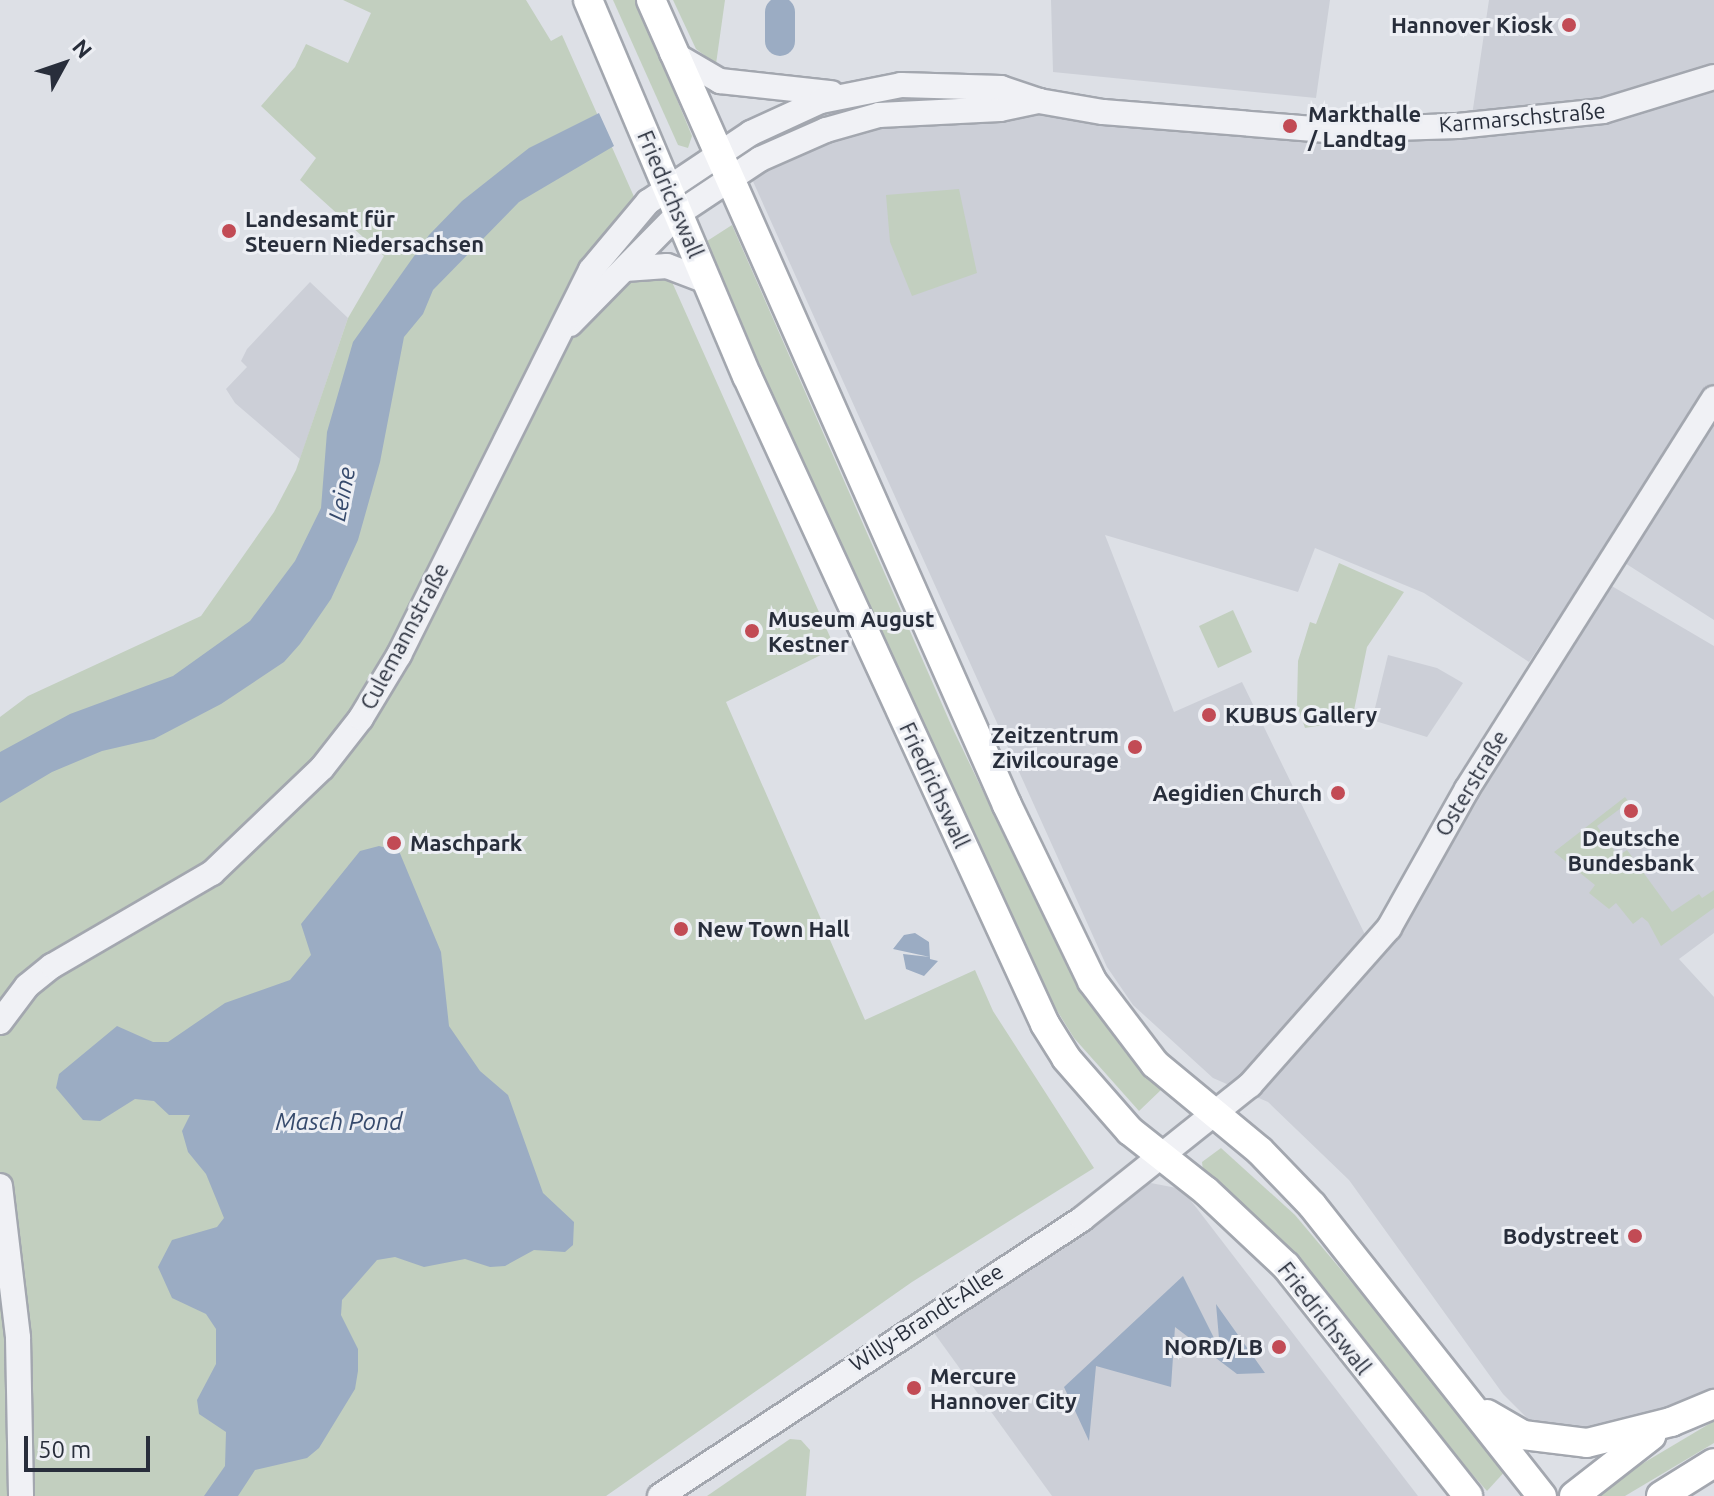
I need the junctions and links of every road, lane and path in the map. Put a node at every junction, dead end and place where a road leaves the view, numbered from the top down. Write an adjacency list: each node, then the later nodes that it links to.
1 (588, 0): 8 (main road, Friedrichswall)
2 (651, 0): 3 (main road)
3 (672, 53): 5 (street); 7 (main road)
4 (1714, 77): 6 (street, Karmarschstraße)
5 (849, 94): 6 (street, Karmarschstraße); 7 (street, Karmarschstraße)
6 (1039, 101): 7 (street, Karmarschstraße)
7 (723, 165): 8 (street, Karmarschstraße); 9 (street, Culemannstraße); 15 (main road)
8 (668, 187): 9 (main road, Friedrichswall); 12 (street, Culemannstraße)
9 (679, 213): 10 (street, Culemannstraße); 11 (main road, Friedrichswall)
10 (625, 269): 11 (street); 12 (street, Culemannstraße)
11 (709, 282): 17 (main road, Friedrichswall)
12 (554, 341): 14 (street, Culemannstraße)
13 (1714, 398): 15 (street, Osterstraße)
14 (0, 1022)
15 (1217, 1114): 16 (street, Osterstraße); 19 (main road)
16 (1190, 1136): 17 (street, Willy-Brandt-Allee)
17 (1162, 1158): 24 (street, Willy-Brandt-Allee); 25 (main road, Friedrichswall)
18 (0, 1186): 23 (street)
19 (1470, 1401): 21 (main road); 26 (main road)
20 (1714, 1404): 21 (main road)
21 (1671, 1422): 27 (main road)
22 (1714, 1463): 28 (main road)
23 (21, 1496)
24 (660, 1496)
25 (1468, 1496)
26 (1542, 1496)
27 (1574, 1496)
28 (1661, 1496)

